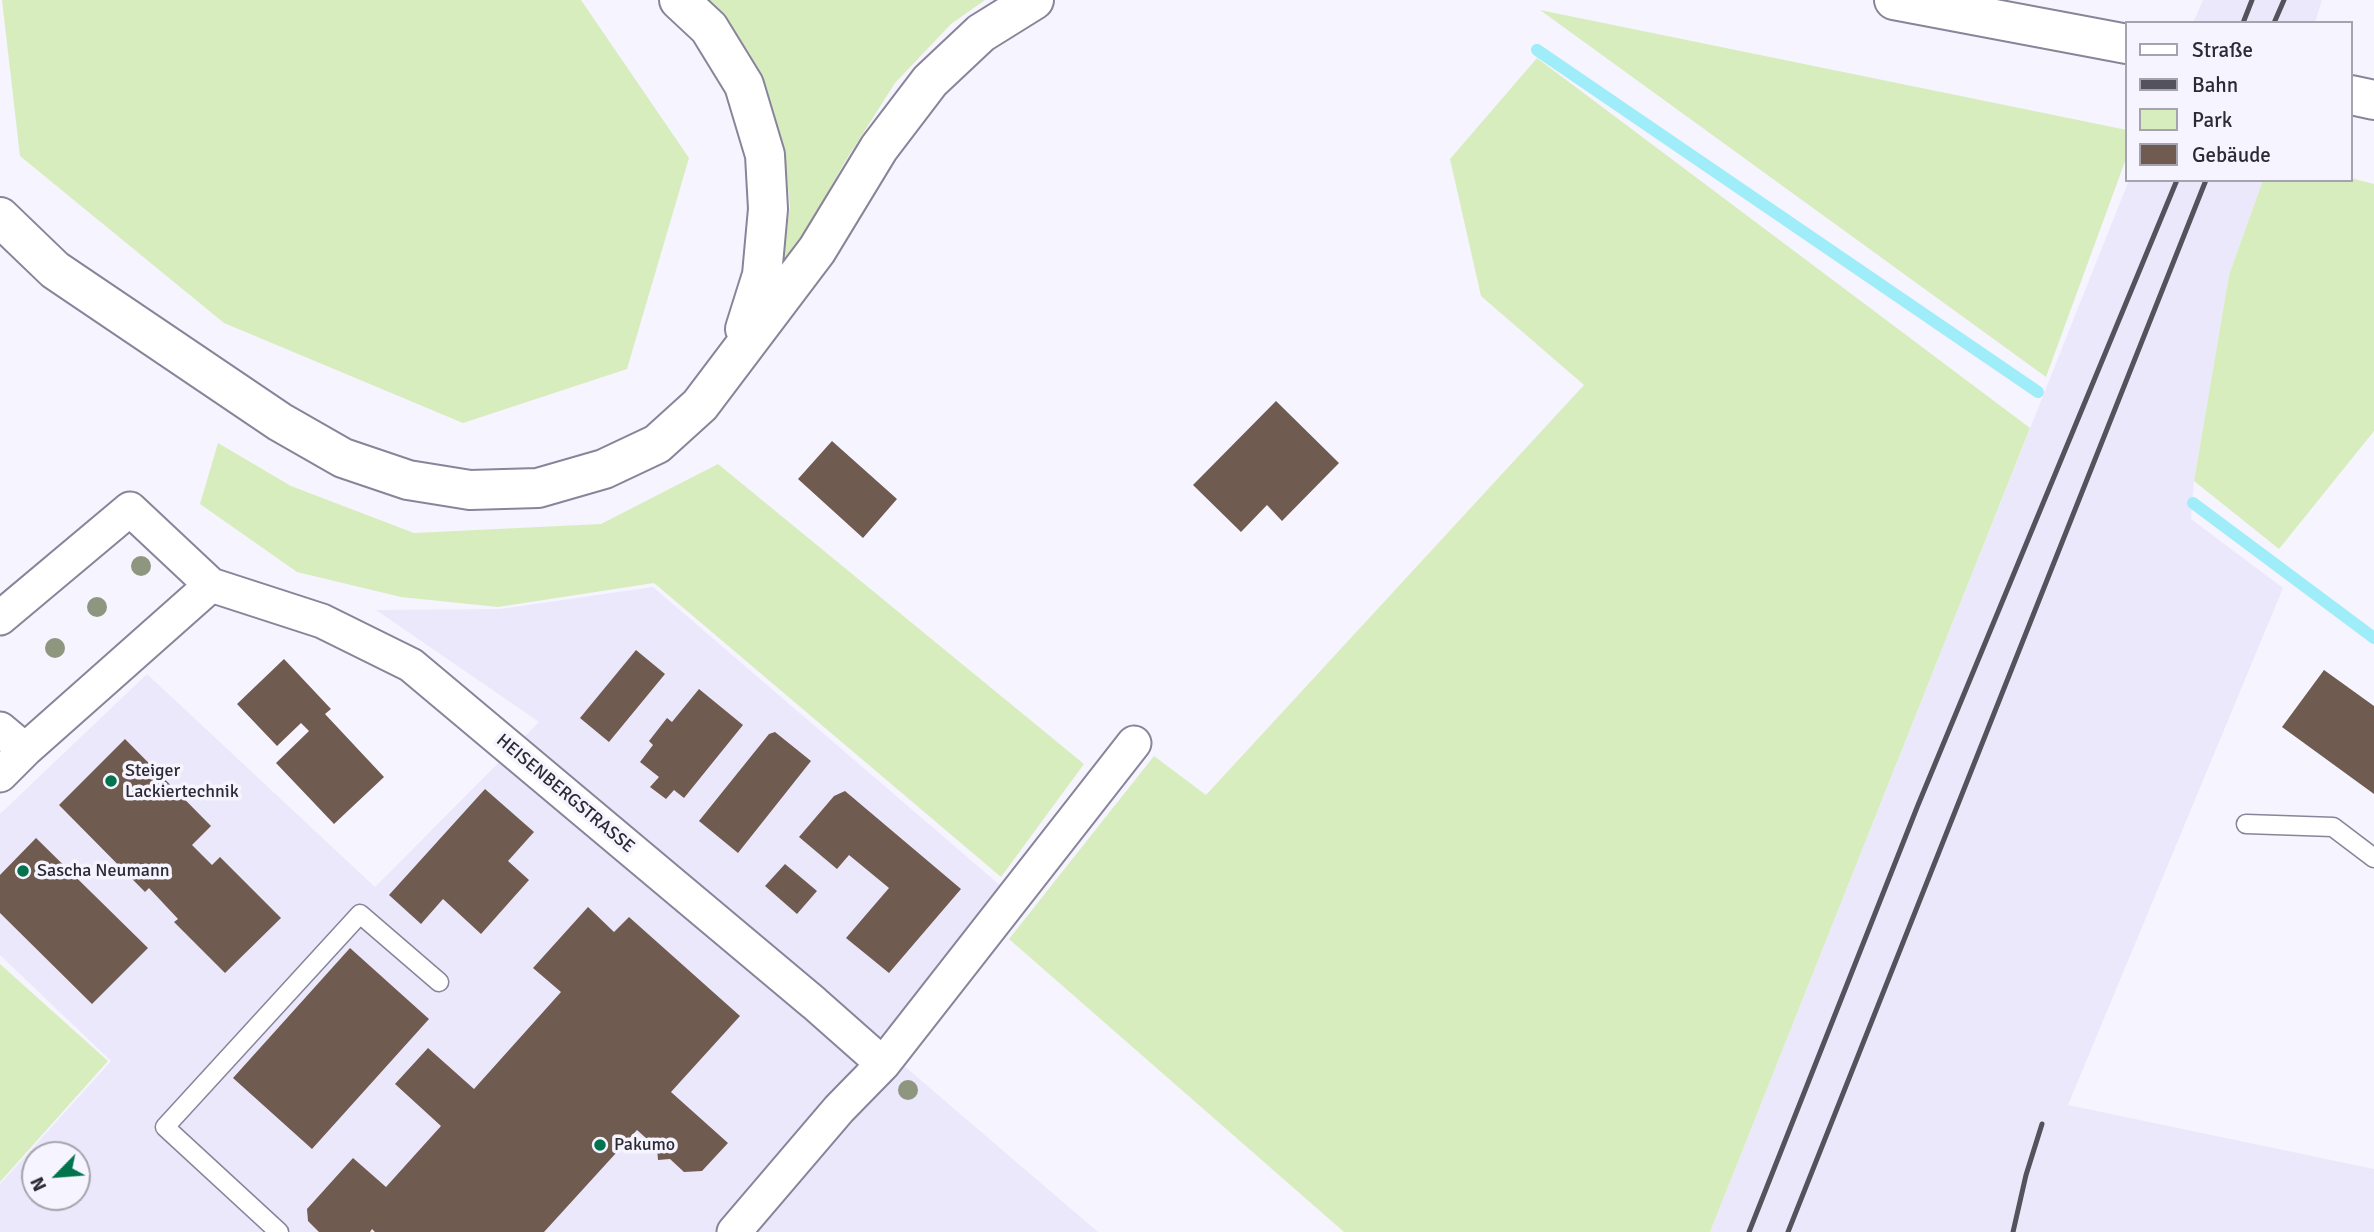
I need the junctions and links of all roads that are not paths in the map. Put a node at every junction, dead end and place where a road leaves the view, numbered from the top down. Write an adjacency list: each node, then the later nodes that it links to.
1 (679, 0): 8 (highway)
2 (1034, 0): 8 (highway)
3 (1894, 0): 4 (highway)
4 (2121, 42)
5 (0, 217): 7 (highway)
6 (0, 249): 7 (highway)
7 (55, 270): 8 (highway)
8 (737, 356)
9 (211, 585): 10 (street, HEISENBERGSTRASSE); 13 (street); 18 (street, HEISENBERGSTRASSE)
10 (0, 618)
11 (0, 729): 13 (street)
12 (1134, 743): 18 (street)
13 (25, 750): 14 (street)
14 (0, 775)
15 (2246, 824): 16 (lane)
16 (2374, 858)
17 (439, 982): 19 (lane)
18 (883, 1064): 20 (street)
19 (279, 1232)
20 (734, 1232)

